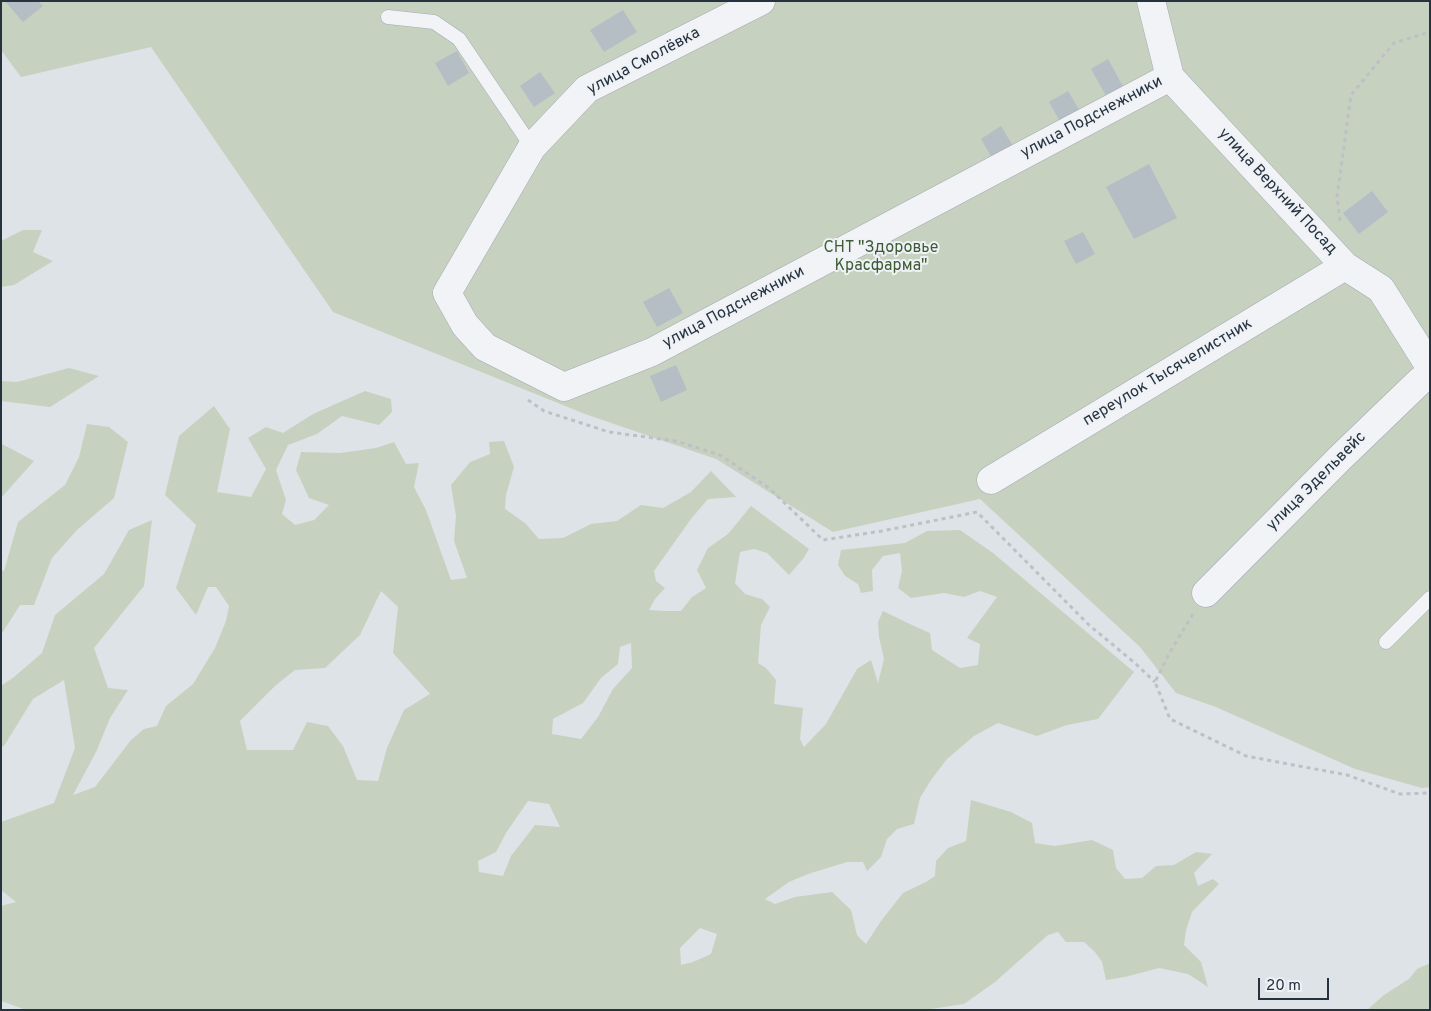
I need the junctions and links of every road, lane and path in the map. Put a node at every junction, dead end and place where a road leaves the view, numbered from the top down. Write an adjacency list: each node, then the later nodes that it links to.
1 (761, 1): 6 (street, улица Смолёвка)
2 (1151, 1): 5 (street, улица Верхний Посад)
3 (388, 17): 6 (lane)
4 (1430, 32): 7 (path)
5 (1170, 77): 8 (street, улица Верхний Посад); 9 (street, улица Подснежники)
6 (532, 147): 9 (street, улица Смолёвка)
7 (1340, 223)
8 (1345, 266): 10 (street, улица Верхний Посад); 13 (street, переулок Тысячелистник)
9 (448, 293)
10 (1430, 366)
11 (1430, 374): 14 (street, улица Эдельвейс)
12 (522, 396): 17 (path)
13 (991, 480)
14 (1206, 593): 17 (path)
15 (1430, 598): 16 (lane)
16 (1386, 642)
17 (1155, 682): 18 (path)
18 (1430, 793)

